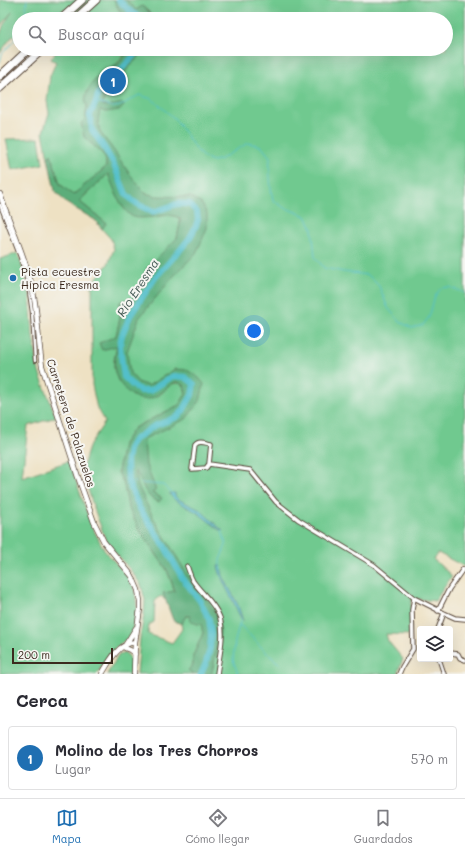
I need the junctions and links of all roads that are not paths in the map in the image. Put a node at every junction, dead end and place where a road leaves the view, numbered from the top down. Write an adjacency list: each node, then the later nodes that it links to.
1 (82, 0): 3 (highway)
2 (96, 0): 4 (highway)
3 (68, 12)
4 (83, 12)
5 (21, 56): 7 (highway)
6 (35, 56): 8 (highway)
7 (0, 76)
8 (0, 88)
9 (0, 194): 19 (street, Carretera de Palazuelos)
10 (0, 205): 11 (street)
11 (35, 361)
12 (209, 464): 12 (street); 15 (street)
13 (187, 566): 29 (street)
14 (463, 570): 16 (street)
15 (414, 598): 16 (street); 30 (street)
16 (438, 610): 17 (street)
17 (444, 613): 18 (street); 20 (street)
18 (465, 619)
19 (138, 625): 21 (street, Carretera de Palazuelos); 22 (street)
20 (439, 626)
21 (135, 642): 22 (street); 24 (street, Carretera de Palazuelos)
22 (124, 647): 24 (street); 27 (street)
23 (453, 653): 25 (street)
24 (135, 654): 28 (street, Carretera de Palazuelos)
25 (465, 660)
26 (440, 662): 31 (street)
27 (102, 674)
28 (134, 674)
29 (217, 674)
30 (399, 674)
31 (444, 674)

